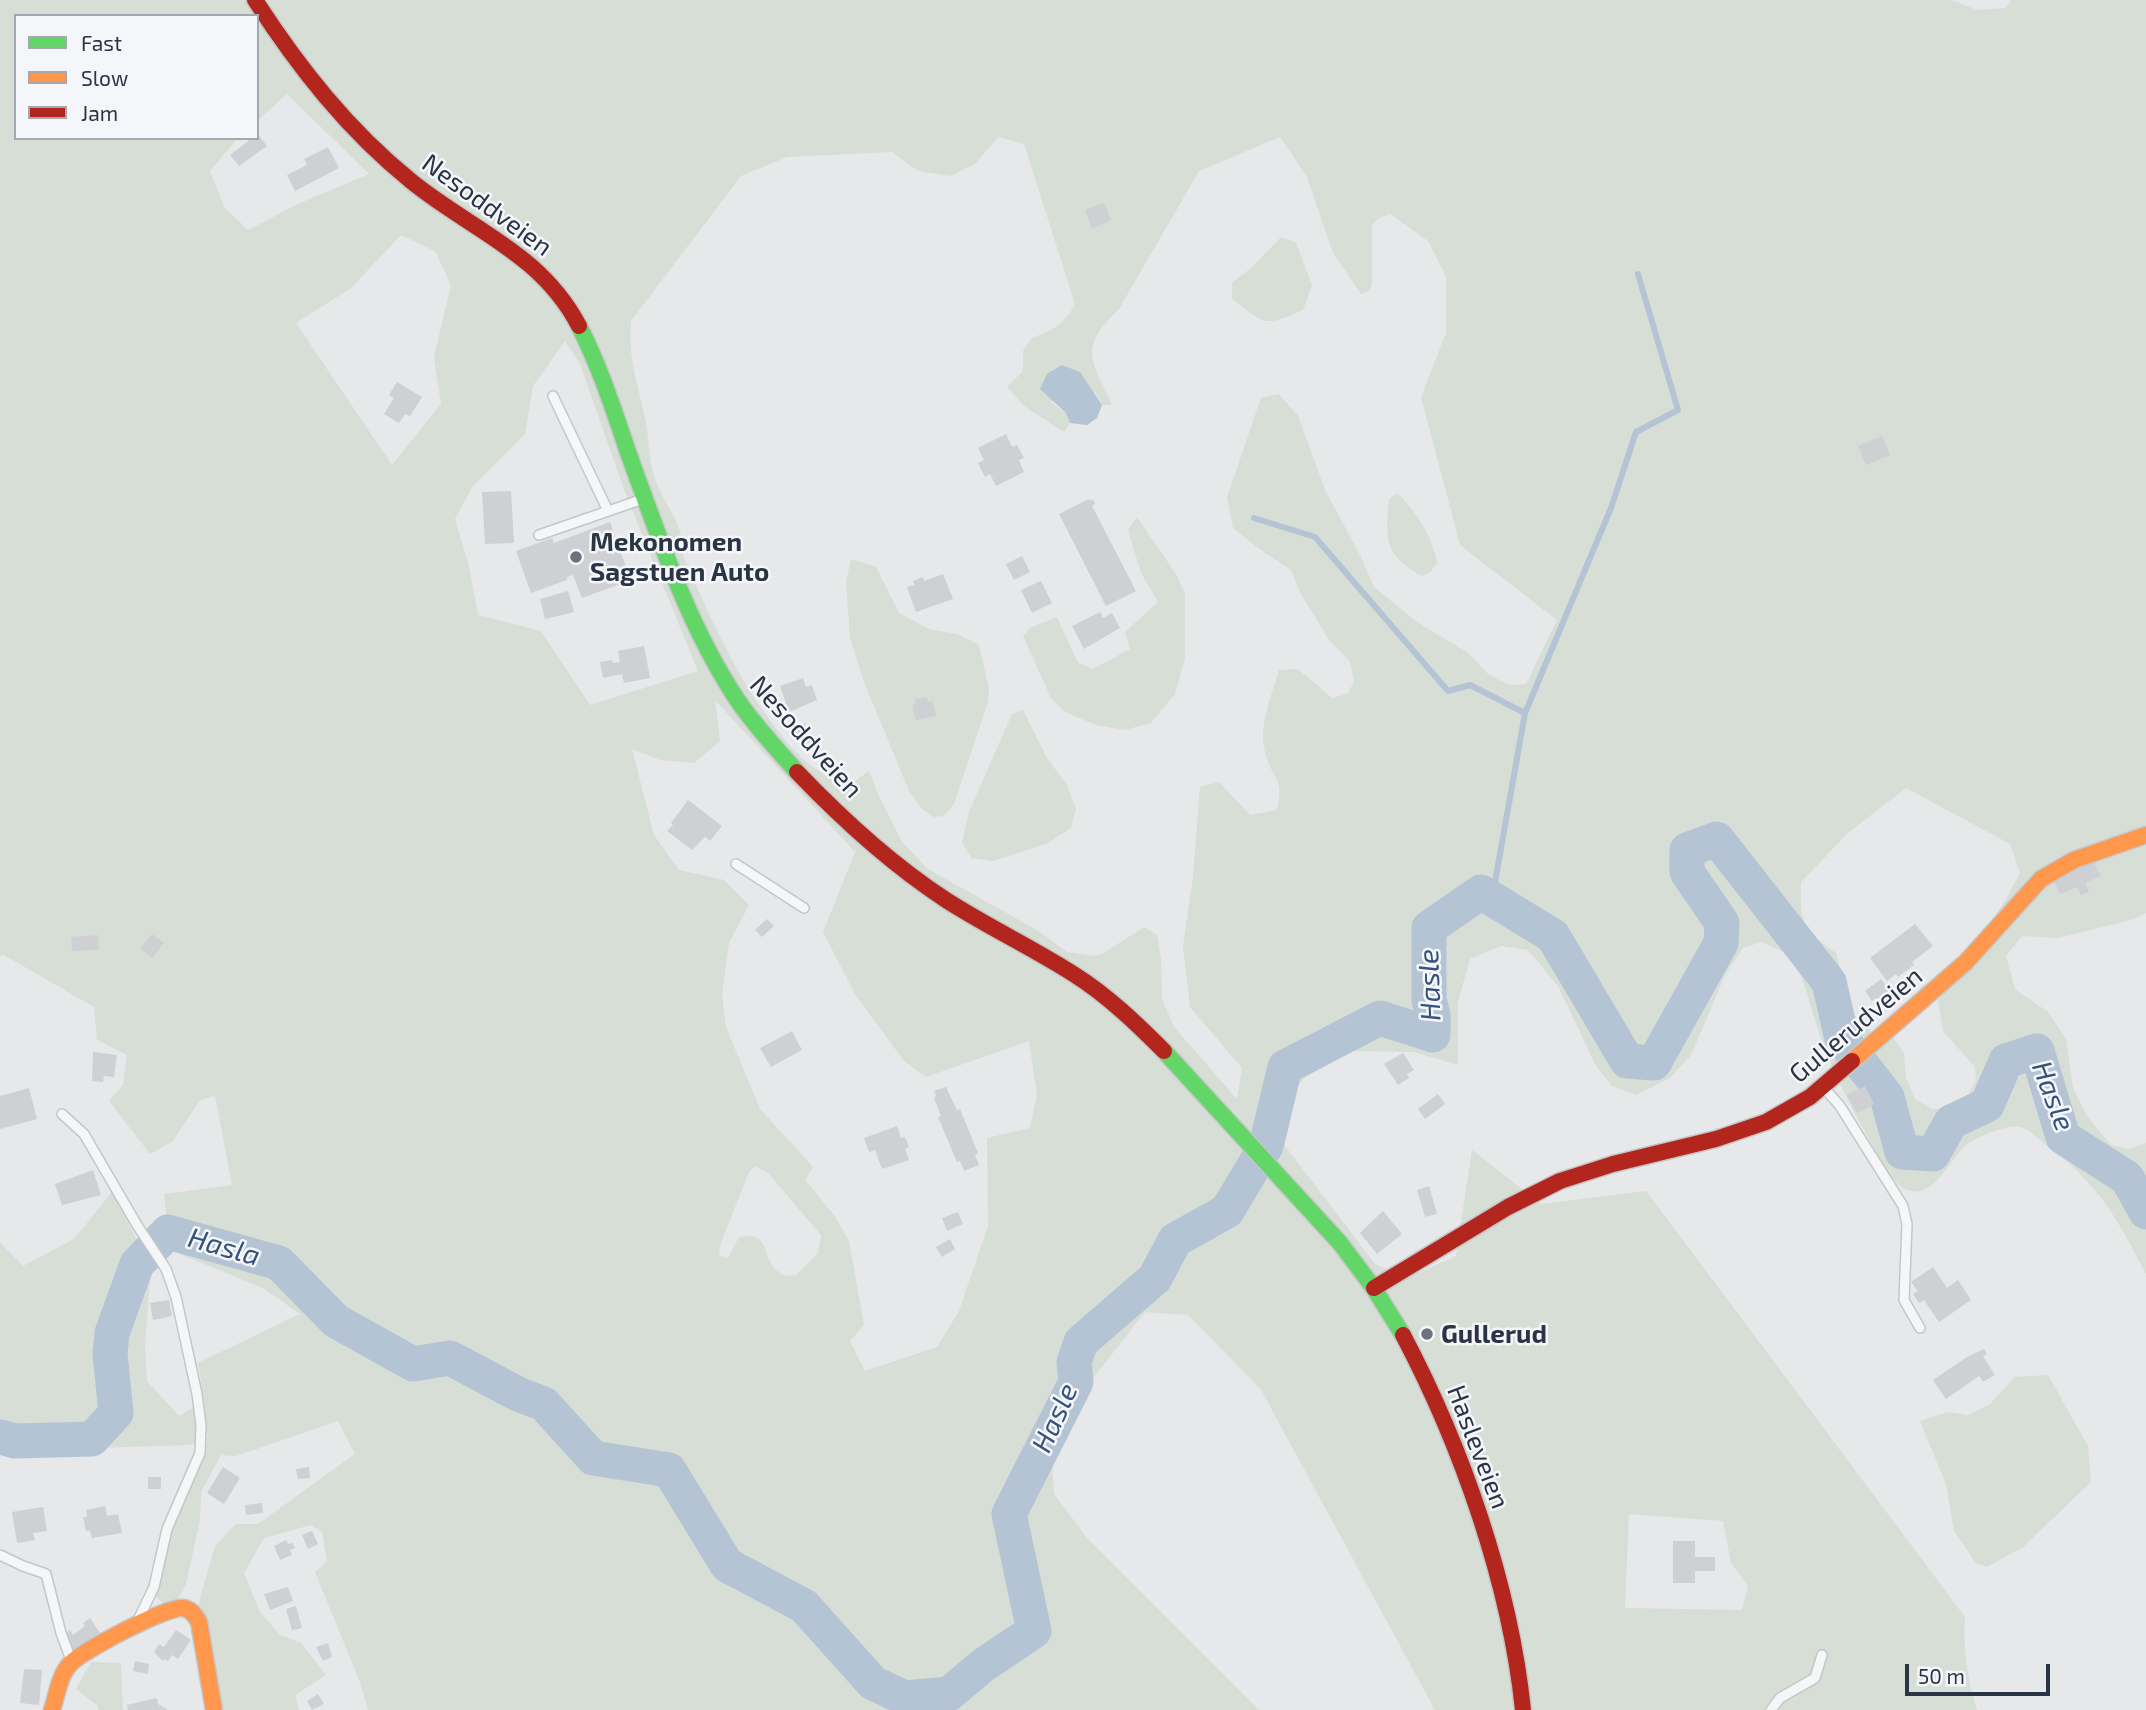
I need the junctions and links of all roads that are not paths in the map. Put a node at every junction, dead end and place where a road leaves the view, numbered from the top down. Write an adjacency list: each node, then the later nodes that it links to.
1 (255, 0): 3 (main road, Nesoddveien)
2 (553, 396): 4 (lane)
3 (645, 499): 4 (lane); 11 (main road, Nesoddveien)
4 (608, 511): 5 (lane)
5 (539, 535)
6 (2146, 835): 9 (main road, Gullerudveien)
7 (736, 864): 8 (lane)
8 (804, 908)
9 (1824, 1088): 12 (main road, Gullerudveien); 13 (lane)
10 (62, 1114): 15 (lane)
11 (1269, 1166): 12 (main road, Hasleveien)
12 (1374, 1289): 20 (main road, Hasleveien)
13 (1920, 1328)
14 (0, 1555): 17 (lane)
15 (133, 1629): 17 (main road); 19 (main road)
16 (1822, 1655): 21 (lane)
17 (72, 1661): 18 (main road)
18 (52, 1710)
19 (214, 1710)
20 (1523, 1710)
21 (1771, 1710)

